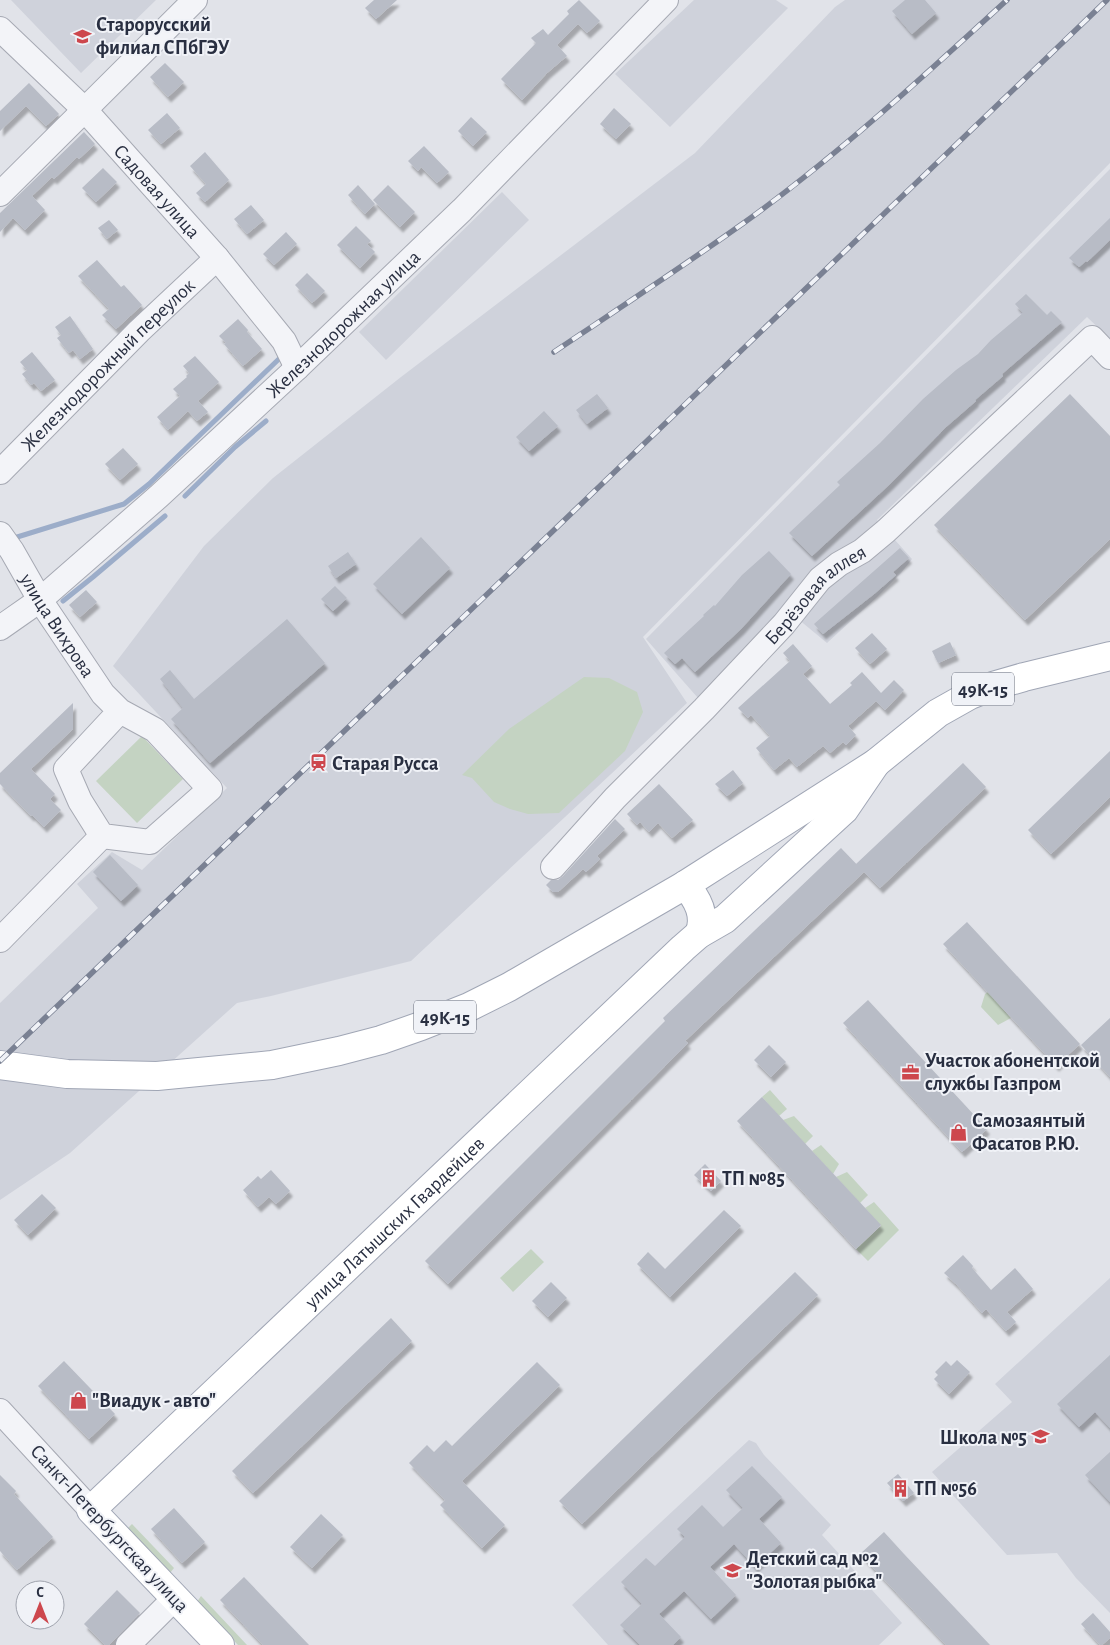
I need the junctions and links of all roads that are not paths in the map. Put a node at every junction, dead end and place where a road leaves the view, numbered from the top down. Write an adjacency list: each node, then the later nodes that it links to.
1 (196, 0): 4 (street)
2 (666, 0): 8 (street, Железнодорожная улица)
3 (0, 29): 4 (street, Садовая улица)
4 (84, 109): 5 (street); 6 (street, Садовая улица)
5 (0, 194)
6 (217, 258): 8 (street, Садовая улица); 9 (street, Железнодорожный переулок)
7 (1110, 357): 17 (street, Берёзовая аллея)
8 (297, 368): 11 (street, Железнодорожная улица)
9 (0, 472)
10 (0, 534): 11 (street, улица Вихрова)
11 (40, 600): 12 (street, Железнодорожная улица); 14 (street, улица Вихрова)
12 (0, 628)
13 (1110, 656): 15 (main road, 49К-15)
14 (120, 711): 16 (street); 16 (street)
15 (876, 764): 18 (main road, 49К-15); 19 (main road, улица Латышских Гвардейцев)
16 (102, 836): 20 (street)
17 (553, 867)
18 (685, 885): 19 (main road); 21 (main road, 49К-15)
19 (698, 934): 23 (main road, улица Латышских Гвардейцев)
20 (0, 940)
21 (0, 1065)
22 (0, 1411): 23 (street, Санкт-Петербургская улица)
23 (92, 1510): 24 (main road, Санкт-Петербургская улица)
24 (175, 1598): 25 (street); 26 (main road, Санкт-Петербургская улица)
25 (128, 1645)
26 (220, 1645)

